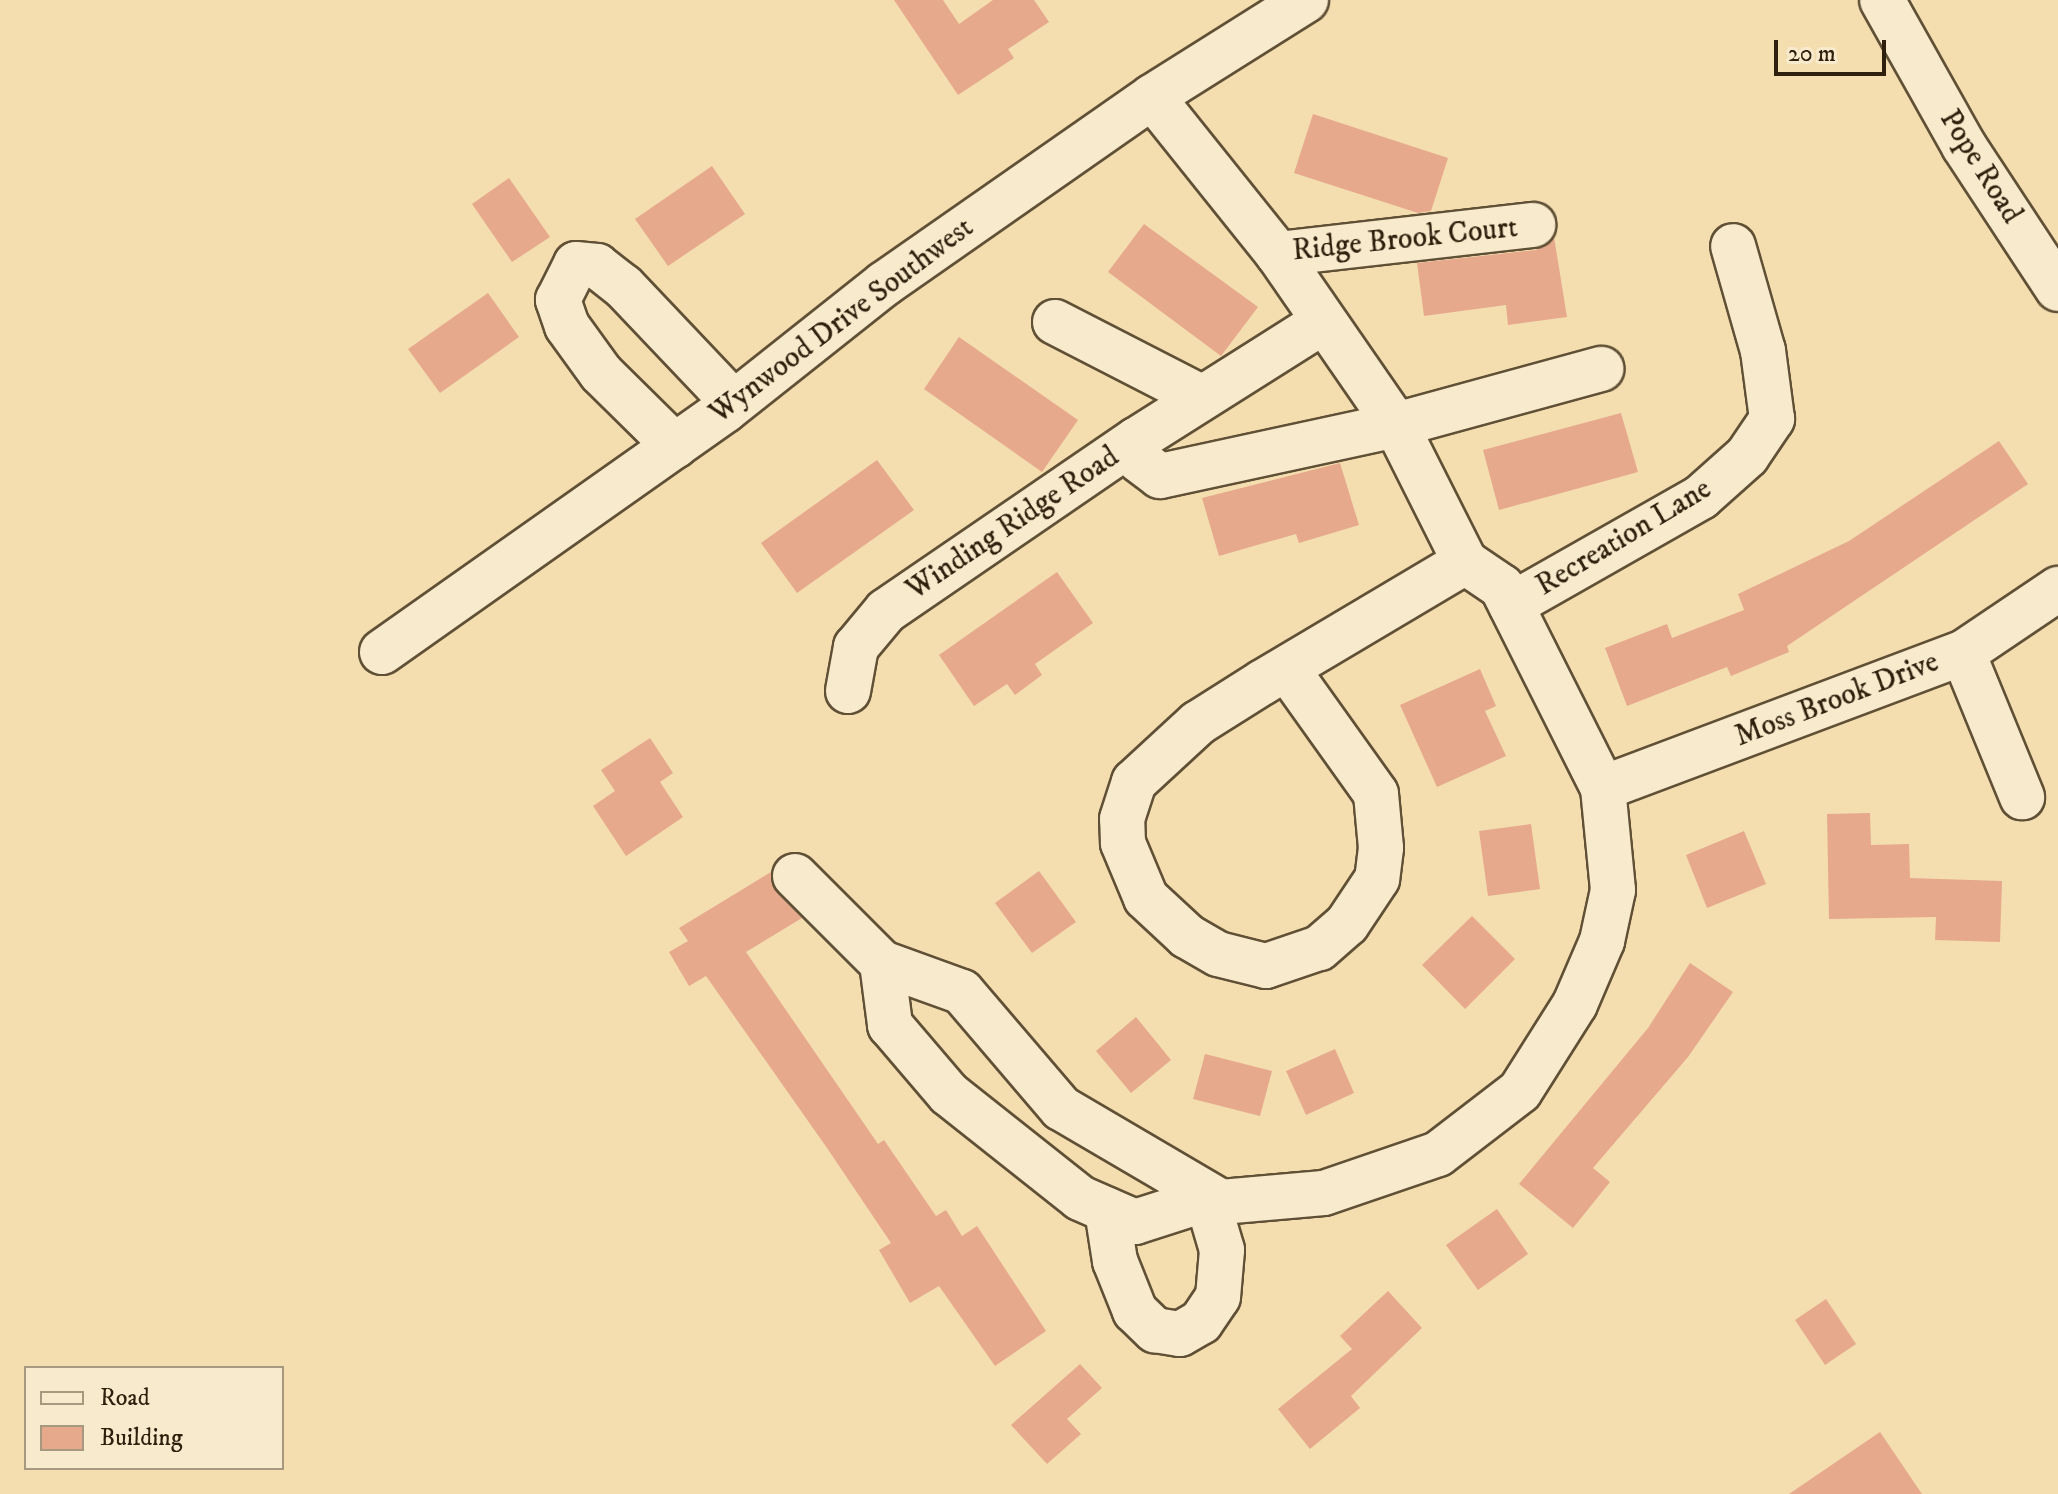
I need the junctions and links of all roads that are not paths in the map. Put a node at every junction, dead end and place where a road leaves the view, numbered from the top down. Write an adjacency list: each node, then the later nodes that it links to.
1 (1306, 0): 3 (street, Wynwood Drive Southwest)
2 (1882, 0): 7 (street, Pope Road)
3 (1152, 97): 6 (street); 12 (street, Wynwood Drive Southwest)
4 (1533, 225): 6 (street, Ridge Brook Court)
5 (1733, 246): 18 (street, Recreation Lane)
6 (1278, 254): 8 (street)
7 (2054, 273)
8 (1324, 321): 11 (street); 13 (street)
9 (1055, 322): 11 (street)
10 (1601, 369): 13 (street, Winding Ridge Road)
11 (1199, 396): 14 (street)
12 (733, 402): 15 (street, Wynwood Drive Southwest); 15 (street)
13 (1396, 425): 14 (street, Winding Ridge Road); 16 (street)
14 (1136, 440): 22 (street, Winding Ridge Road)
15 (675, 446): 19 (street, Wynwood Drive Southwest)
16 (1465, 562): 18 (street); 21 (street)
17 (2058, 589): 20 (street, Moss Brook Drive)
18 (1511, 605): 23 (street)
19 (382, 652)
20 (1963, 653): 23 (street, Moss Brook Drive); 24 (street)
21 (1287, 669): 21 (street)
22 (848, 691)
23 (1603, 788): 27 (street)
24 (2022, 797)
25 (795, 876): 26 (street)
26 (882, 963): 27 (street); 28 (street)
27 (1207, 1199): 28 (street); 28 (street)
28 (1107, 1210)

